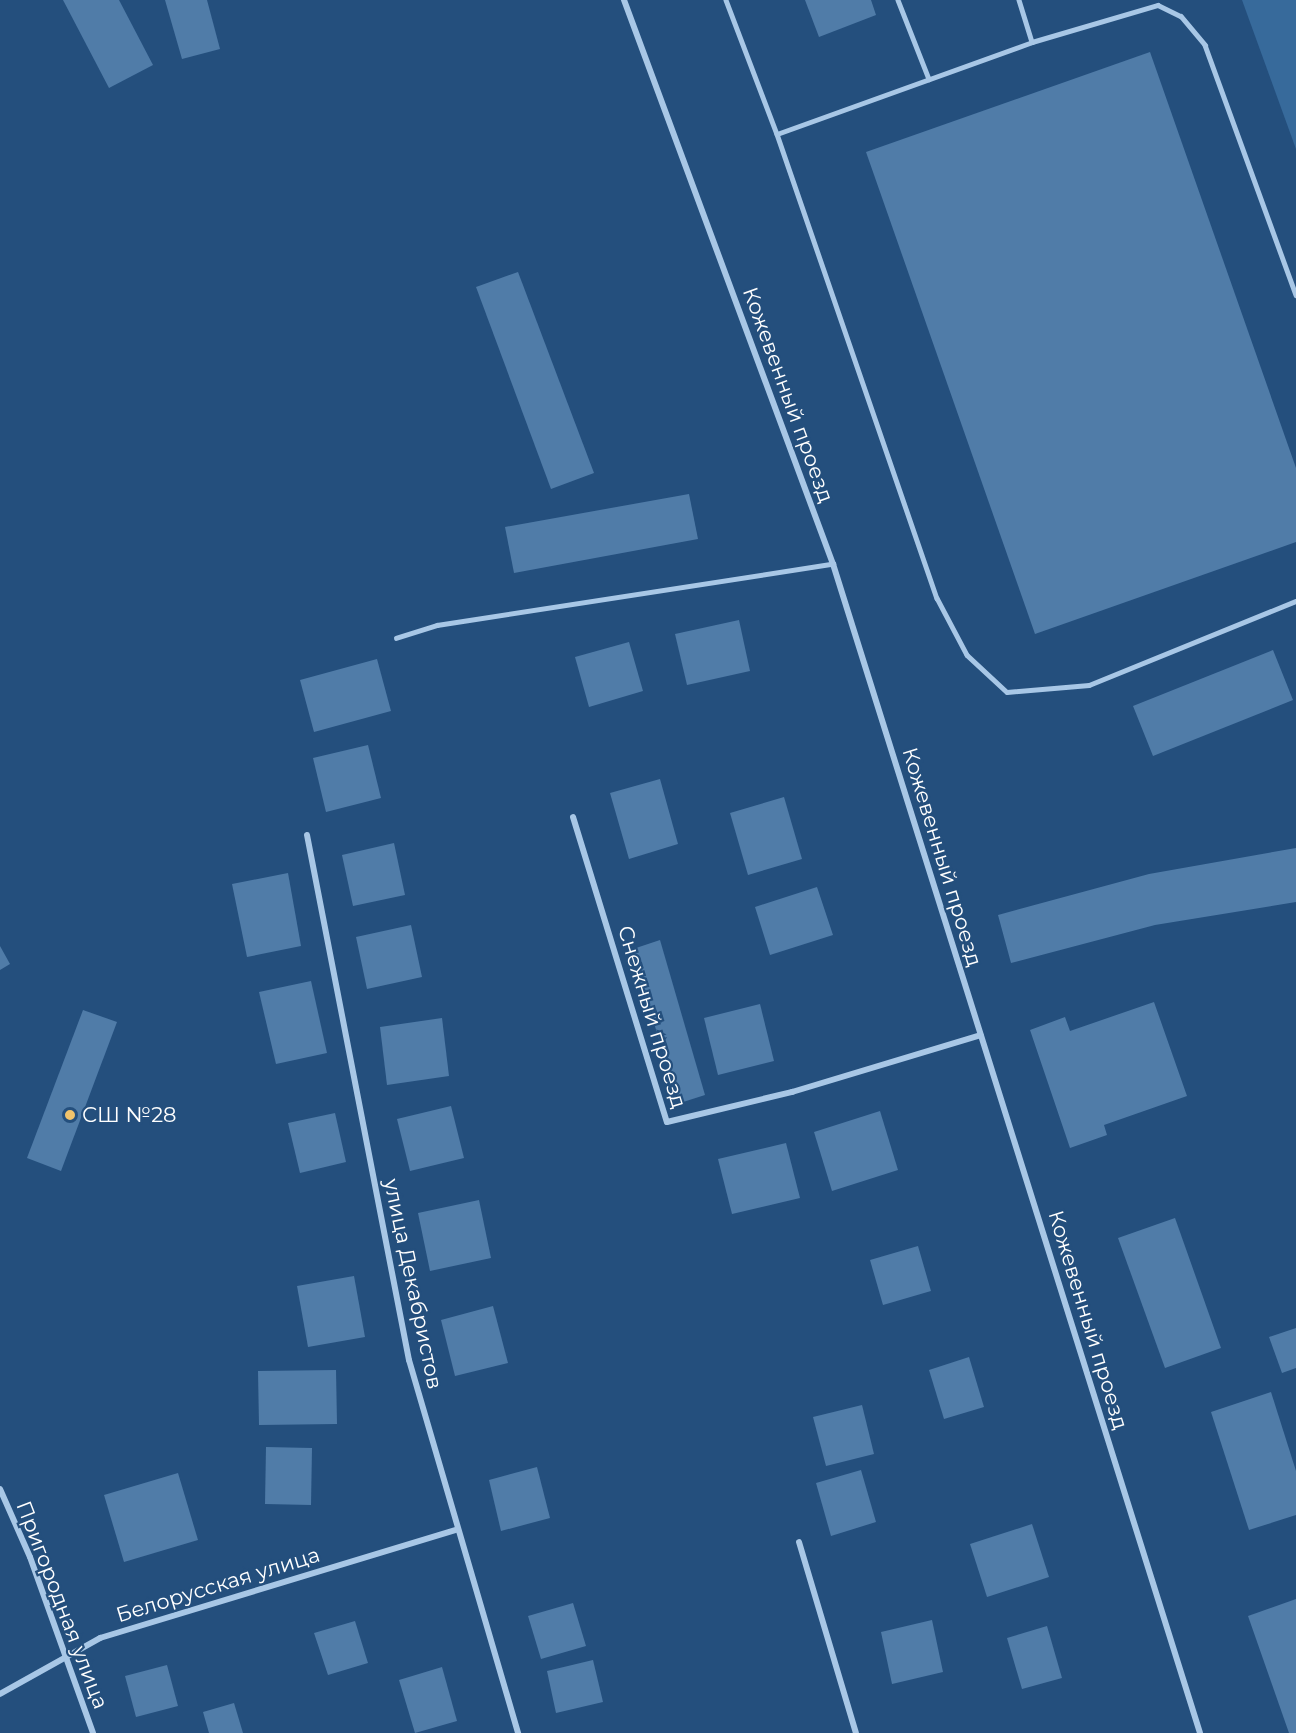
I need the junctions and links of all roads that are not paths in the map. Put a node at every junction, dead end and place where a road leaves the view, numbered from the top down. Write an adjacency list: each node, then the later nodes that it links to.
1 (624, 0): 10 (street, Кожевенный проезд)
2 (726, 0): 8 (lane)
3 (898, 0): 7 (lane)
4 (1019, 0): 6 (lane)
5 (1157, 3): 6 (lane); 9 (lane)
6 (1032, 42): 7 (lane)
7 (928, 80): 8 (lane)
8 (777, 134): 11 (lane)
9 (1296, 295)
10 (833, 564): 12 (lane); 15 (street, Кожевенный проезд)
11 (1296, 601)
12 (396, 638)
13 (573, 817): 15 (street, Снежный проезд)
14 (307, 835): 17 (street, улица Декабристов)
15 (981, 1035): 24 (street, Кожевенный проезд)
16 (0, 1489): 19 (street, Пригородная улица)
17 (456, 1530): 19 (street, Белорусская улица); 22 (street, улица Декабристов)
18 (799, 1542): 23 (street)
19 (68, 1657): 20 (street, Белорусская улица); 21 (street, Пригородная улица)
20 (0, 1694)
21 (93, 1733)
22 (518, 1733)
23 (856, 1733)
24 (1200, 1733)

